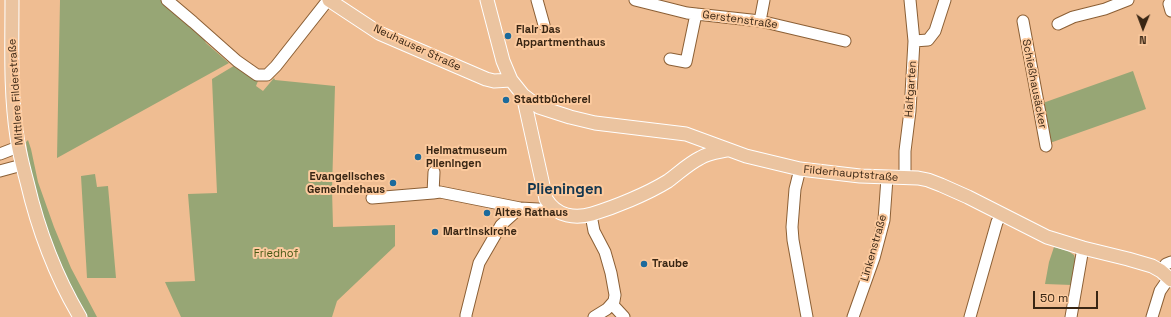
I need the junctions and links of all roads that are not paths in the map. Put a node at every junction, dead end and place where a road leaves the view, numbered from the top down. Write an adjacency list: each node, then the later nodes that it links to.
1 (12, 0): 24 (main road, Mittlere Filderstraße)
2 (166, 0): 3 (street)
3 (328, 0): 19 (main road, Neuhauser Straße)
4 (487, 0): 19 (main road)
5 (537, 0): 14 (street)
6 (635, 0): 11 (street, Gerstenstraße)
7 (764, 0): 12 (street)
8 (910, 0): 17 (street, Halfgarten)
9 (945, 0): 17 (street)
10 (1128, 0): 15 (street)
11 (696, 14): 12 (street, Gerstenstraße); 18 (street)
12 (760, 21): 16 (street, Gerstenstraße)
13 (1023, 21): 25 (street, Schießhausäcker)
14 (544, 24)
15 (1058, 24)
16 (845, 41)
17 (914, 41): 34 (street, Halfgarten)
18 (670, 59)
19 (511, 80): 20 (main road)
20 (523, 95): 21 (main road, Filderhauptstraße); 22 (main road)
21 (539, 107): 22 (main road); 23 (main road, Filderhauptstraße)
22 (528, 116): 37 (main road)
23 (698, 138): 26 (main road, Filderhauptstraße); 28 (main road)
24 (18, 146): 27 (street); 29 (main road, Mittlere Filderstraße)
25 (1046, 146)
26 (727, 150): 28 (main road); 30 (main road, Filderhauptstraße)
27 (0, 154)
28 (701, 157): 42 (main road)
29 (22, 166): 31 (street); 47 (main road, Mittlere Filderstraße)
30 (800, 169): 33 (main road, Filderhauptstraße); 51 (street)
31 (0, 171)
32 (434, 172): 35 (street)
33 (887, 178): 34 (main road, Filderhauptstraße); 52 (street, Linkenstraße)
34 (905, 178): 41 (main road, Filderhauptstraße)
35 (433, 193): 36 (street); 38 (street)
36 (372, 198)
37 (546, 199): 39 (street); 40 (main road)
38 (520, 208): 39 (street); 48 (street)
39 (535, 209): 40 (street)
40 (556, 210): 42 (main road)
41 (1002, 214): 43 (main road, Filderhauptstraße); 53 (street)
42 (590, 215): 46 (street)
43 (1083, 248): 45 (main road, Filderhauptstraße); 54 (street)
44 (1171, 262): 45 (street)
45 (1167, 276): 55 (street)
46 (612, 304): 49 (street); 50 (street)
47 (80, 317)
48 (466, 317)
49 (594, 317)
50 (624, 317)
51 (808, 317)
52 (853, 317)
53 (970, 317)
54 (1071, 317)
55 (1152, 317)

